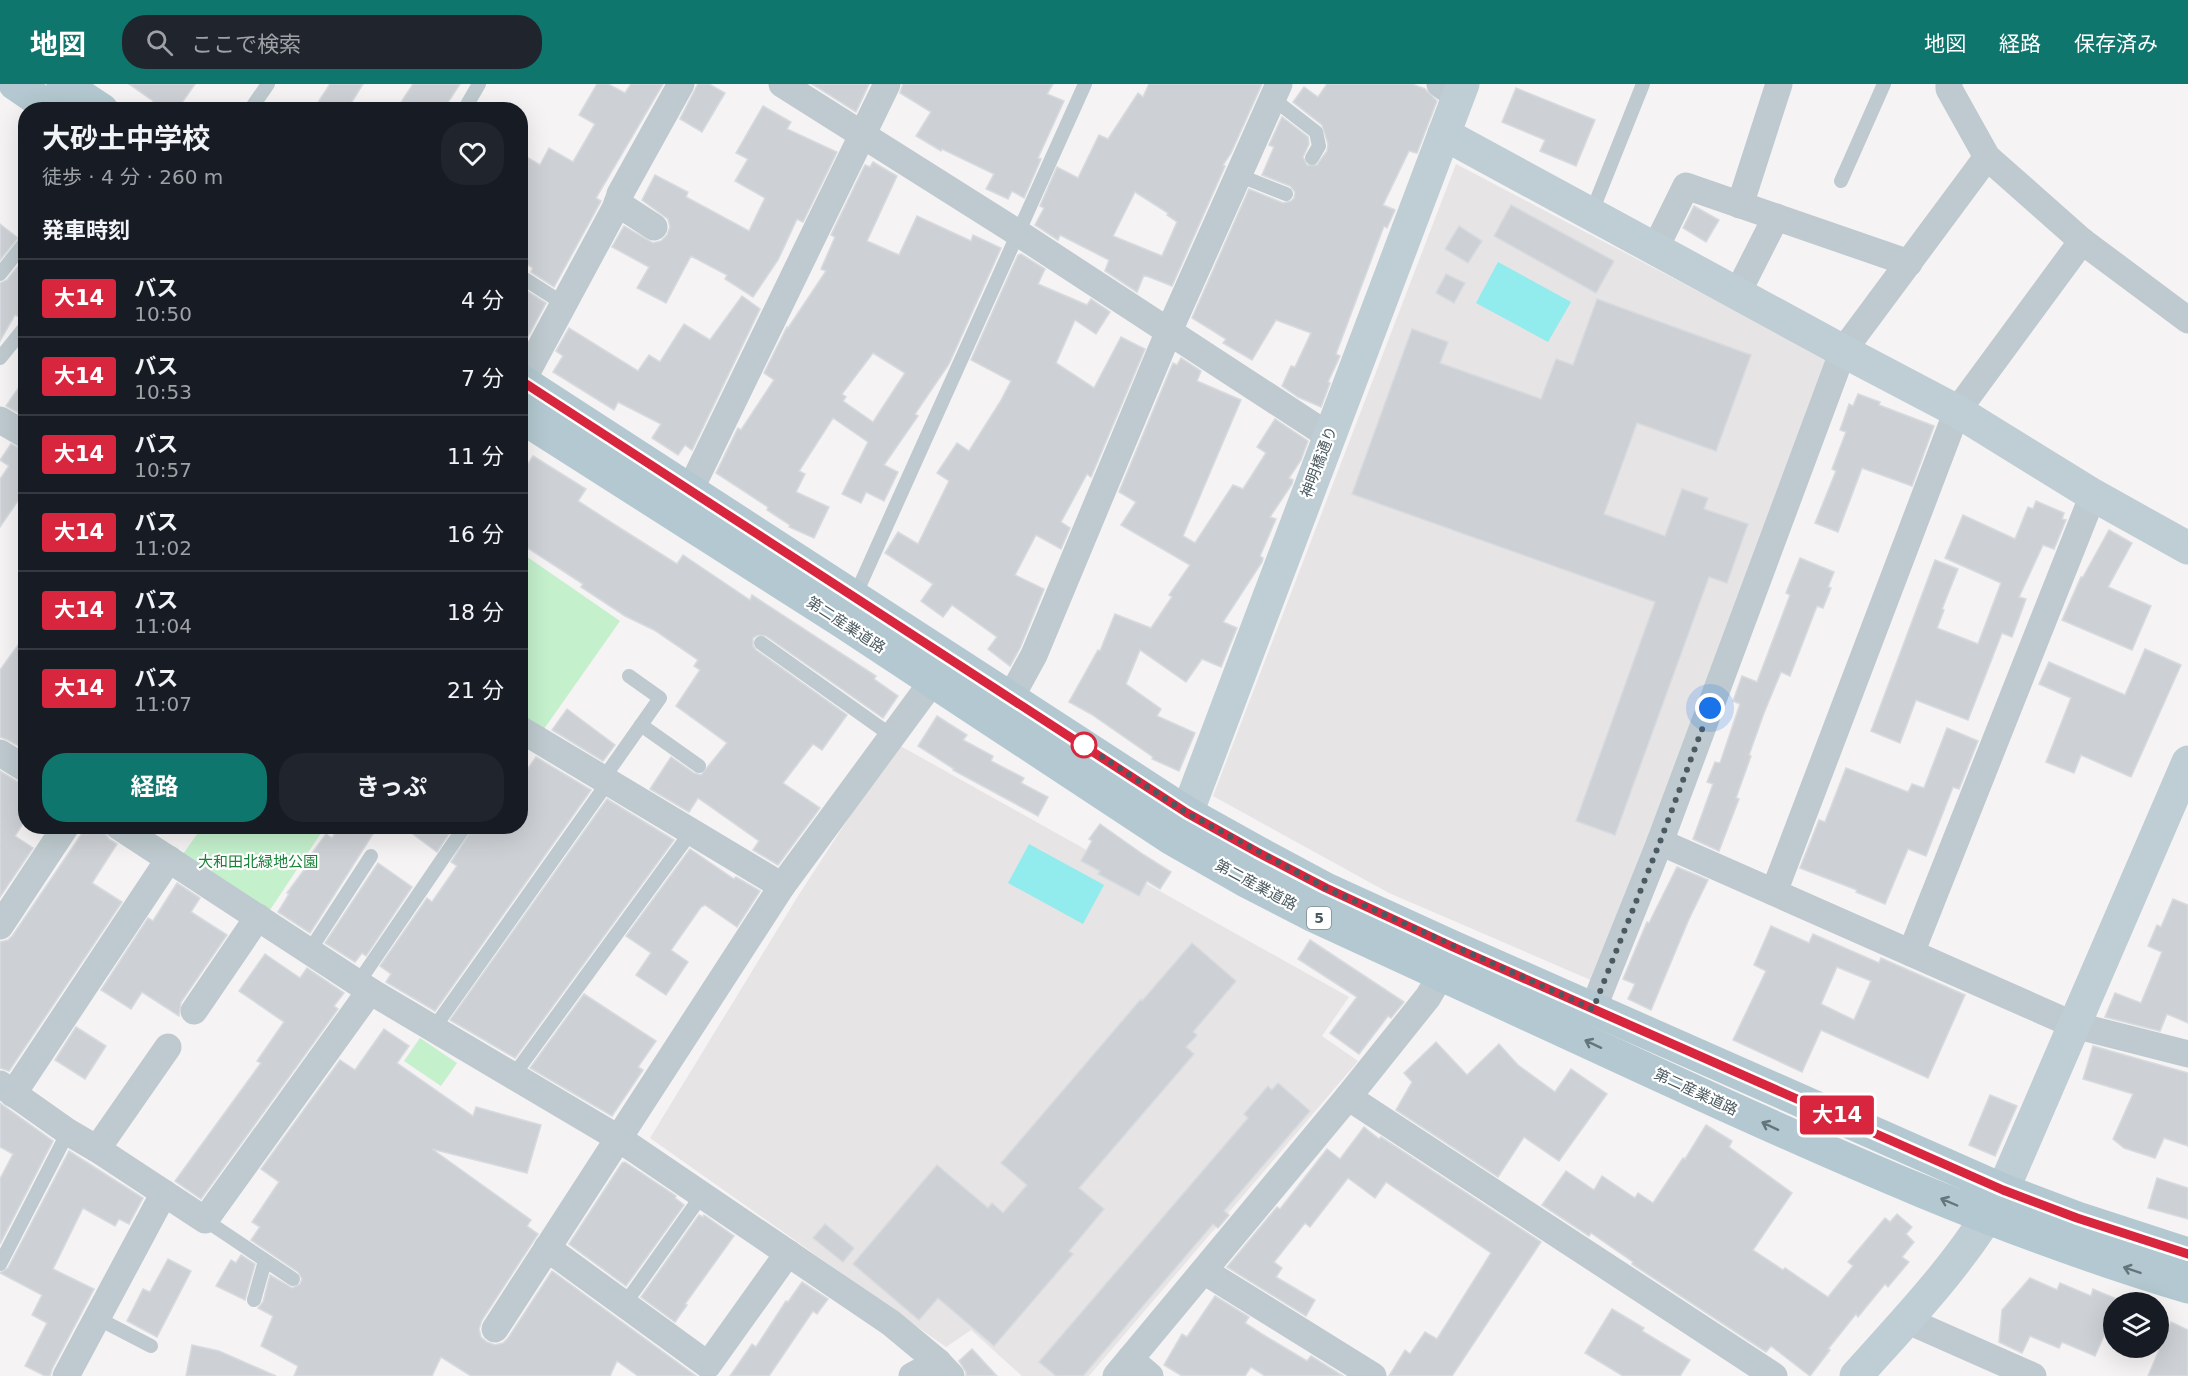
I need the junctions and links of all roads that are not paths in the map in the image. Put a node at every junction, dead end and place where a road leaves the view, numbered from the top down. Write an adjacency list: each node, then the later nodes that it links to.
1 (15, 84): 15 (main road)
2 (63, 84): 16 (main road)
3 (268, 84): 17 (lane)
4 (479, 84): 18 (lane)
5 (681, 84): 26 (street)
6 (782, 84): 20 (street)
7 (886, 84): 20 (street)
8 (1085, 84): 31 (lane)
9 (1643, 84): 28 (lane)
10 (1779, 84): 27 (street)
11 (1884, 84): 24 (lane)
12 (1949, 84): 21 (street)
13 (1454, 88): 19 (street, 神明橋通り)
14 (1275, 91): 22 (lane); 23 (street)
15 (41, 102)
16 (90, 102)
17 (256, 102)
18 (469, 102)
19 (1444, 134): 28 (street); 49 (street, 神明橋通り)
20 (862, 135): 31 (street); 50 (street)
21 (1987, 157): 32 (street); 35 (street)
22 (1312, 158)
23 (1238, 175): 25 (lane); 41 (street)
24 (1841, 181)
25 (1286, 194)
26 (617, 203): 30 (street); 39 (street)
27 (1740, 205): 29 (street); 33 (street)
28 (1591, 214): 33 (street)
29 (1776, 217): 35 (street); 38 (street)
30 (654, 227)
31 (1018, 233): 41 (street); 53 (lane)
32 (2082, 241): 40 (street); 47 (street)
33 (1654, 249): 38 (street)
34 (18, 251): 36 (lane)
35 (1909, 263): 43 (street)
36 (0, 274)
37 (528, 281): 39 (lane)
38 (1737, 294): 43 (street)
39 (564, 304): 45 (street)
40 (2188, 320)
41 (1168, 332): 49 (street); 57 (street)
42 (18, 336): 44 (lane)
43 (1843, 351): 47 (street); 71 (street)
44 (0, 358)
45 (528, 369)
46 (528, 386): 50 (main road, 第二産業道路 / 5)
47 (1957, 411): 51 (street); 75 (street)
48 (528, 421): 56 (main road, 第二産業道路 / 5)
49 (1329, 436): 66 (street, 神明橋通り)
50 (690, 490): 53 (main road, 第二産業道路 / 5)
51 (2093, 495): 52 (street); 79 (street)
52 (2188, 548)
53 (855, 596): 57 (main road, 第二産業道路 / 5)
54 (761, 643): 59 (lane)
55 (629, 676): 58 (lane)
56 (932, 682): 59 (street); 66 (main road, 第二産業道路 / 5)
57 (1011, 697): 66 (main road, 第二産業道路 / 5)
58 (641, 725): 64 (lane); 65 (lane)
59 (892, 736): 74 (street)
60 (528, 739): 65 (street)
61 (0, 753): 63 (street)
62 (2188, 762): 84 (street)
63 (18, 764)
64 (699, 766)
65 (606, 780): 67 (street); 85 (lane)
66 (1179, 826): 80 (main road, 第二産業道路 / 5); 82 (main road, 第二産業道路 / 5)
67 (691, 832): 74 (street); 88 (lane)
68 (61, 834): 77 (street)
69 (135, 834): 73 (street)
70 (460, 834): 81 (lane)
71 (1660, 842): 75 (street); 82 (street)
72 (371, 856): 78 (lane)
73 (169, 859): 76 (street); 89 (street)
74 (782, 886): 92 (street)
75 (1774, 892): 79 (street)
76 (258, 917): 78 (street); 83 (street)
77 (0, 926)
78 (310, 950): 81 (street)
79 (1911, 953): 84 (street)
80 (1441, 975): 90 (street); 96 (main road, 第二産業道路 / 5, one-way to 80)
81 (364, 987): 85 (street); 97 (street)
82 (1593, 1009): 96 (main road, 第二産業道路 / 5)
83 (194, 1011)
84 (2074, 1025): 87 (street); 96 (street)
85 (434, 1029): 88 (street)
86 (168, 1047): 93 (street)
87 (2188, 1054)
88 (513, 1076): 92 (street)
89 (7, 1089): 91 (street)
90 (1348, 1097): 103 (street); 117 (street)
91 (68, 1132): 93 (street); 102 (lane)
92 (618, 1138): 95 (street); 98 (street)
93 (97, 1149): 94 (street)
94 (164, 1193): 97 (street); 108 (street)
95 (702, 1195): 99 (street); 107 (lane)
96 (1996, 1204): 100 (main road, 第二産業道路 / 5); 105 (main road, 第二産業道路 / 5, one-way to 96); 109 (street)
97 (206, 1220): 101 (lane)
98 (547, 1248): 107 (street); 110 (street)
99 (788, 1253): 107 (street); 112 (street)
100 (2188, 1254)
101 (265, 1261): 104 (lane); 106 (lane)
102 (0, 1264)
103 (1204, 1270): 113 (street); 116 (street)
104 (293, 1279)
105 (2188, 1287)
106 (254, 1300)
107 (624, 1305)
108 (97, 1318): 111 (lane); 114 (street)
109 (1906, 1320): 118 (street); 119 (street)
110 (495, 1329)
111 (151, 1346)
112 (945, 1369): 115 (street)
113 (1132, 1370)
114 (66, 1376)
115 (912, 1376)
116 (1373, 1376)
117 (1774, 1376)
118 (1856, 1376)
119 (2033, 1376)

